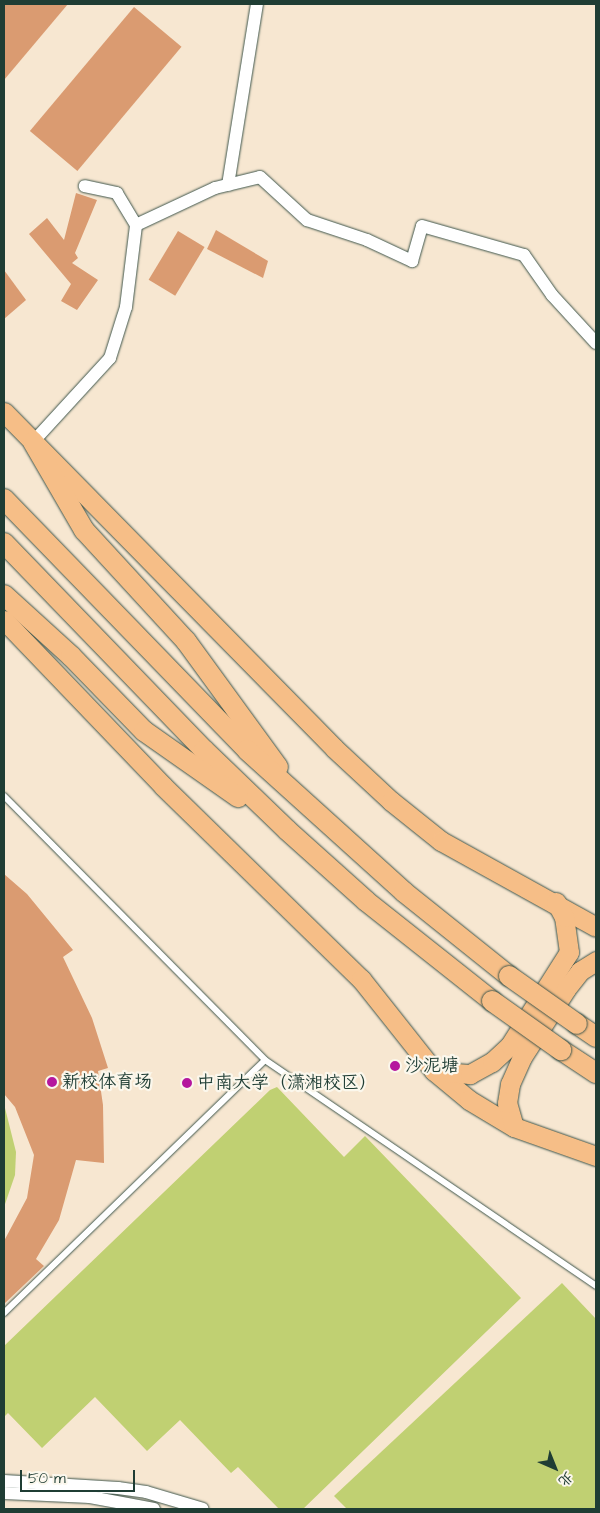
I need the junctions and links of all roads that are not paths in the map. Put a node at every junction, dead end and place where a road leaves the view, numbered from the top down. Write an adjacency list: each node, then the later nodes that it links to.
1 (256, 4): 2 (street)
2 (228, 185): 4 (street); 5 (street)
3 (85, 186): 4 (street)
4 (136, 225): 7 (street)
5 (596, 343)
6 (4, 412): 7 (main road)
7 (33, 442): 13 (highway); 15 (main road)
8 (4, 499): 13 (highway)
9 (4, 543): 14 (highway)
10 (4, 595): 14 (highway)
11 (4, 620): 20 (main road)
12 (4, 796): 19 (lane)
13 (307, 807): 18 (highway, bridge)
14 (287, 830): 21 (highway, bridge)
15 (556, 902): 16 (main road); 20 (main road)
16 (596, 927)
17 (596, 961): 22 (main road)
18 (596, 1037)
19 (265, 1060): 24 (lane); 25 (lane)
20 (434, 1071): 22 (main road)
21 (596, 1073)
22 (514, 1127): 23 (main road)
23 (596, 1156)
24 (596, 1286)
25 (4, 1313)
26 (4, 1481): 28 (street)
27 (4, 1493): 28 (street)
28 (118, 1499): 29 (street); 30 (street)
29 (154, 1509)
30 (202, 1509)

